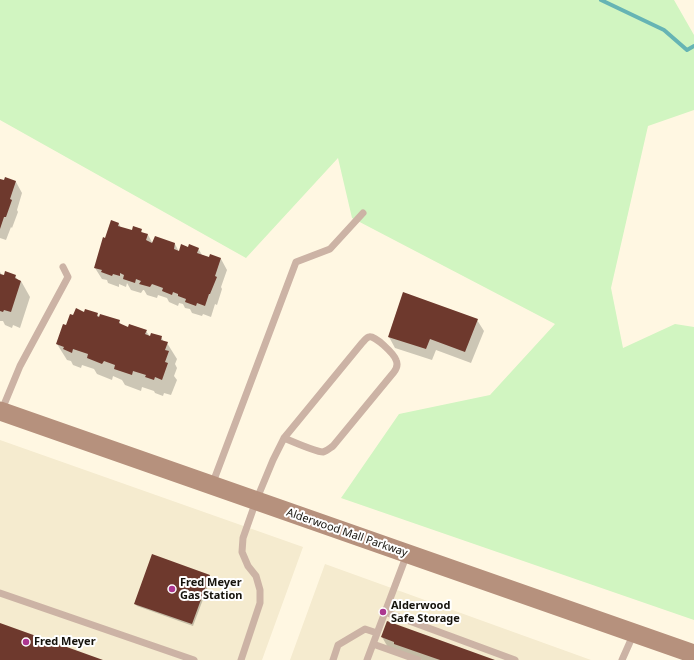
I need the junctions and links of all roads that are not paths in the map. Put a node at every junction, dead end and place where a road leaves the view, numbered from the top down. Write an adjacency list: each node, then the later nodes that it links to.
1 (362, 213): 5 (lane)
2 (63, 267): 3 (lane)
3 (1, 412): 5 (main road, Alderwood Mall Parkway)
4 (284, 438): 4 (lane); 6 (lane)
5 (212, 485): 6 (main road, Alderwood Mall Parkway)
6 (256, 501): 7 (main road, Alderwood Mall Parkway); 15 (lane)
7 (407, 554): 9 (lane); 11 (main road, Alderwood Mall Parkway)
8 (0, 593): 14 (lane)
9 (385, 612): 10 (lane); 19 (lane)
10 (377, 633): 12 (lane); 16 (lane)
11 (634, 633): 13 (main road, Alderwood Mall Parkway); 20 (lane)
12 (373, 644): 17 (lane); 18 (lane)
13 (694, 654)
14 (194, 660)
15 (240, 660)
16 (332, 660)
17 (367, 660)
18 (418, 660)
19 (516, 660)
20 (622, 660)

